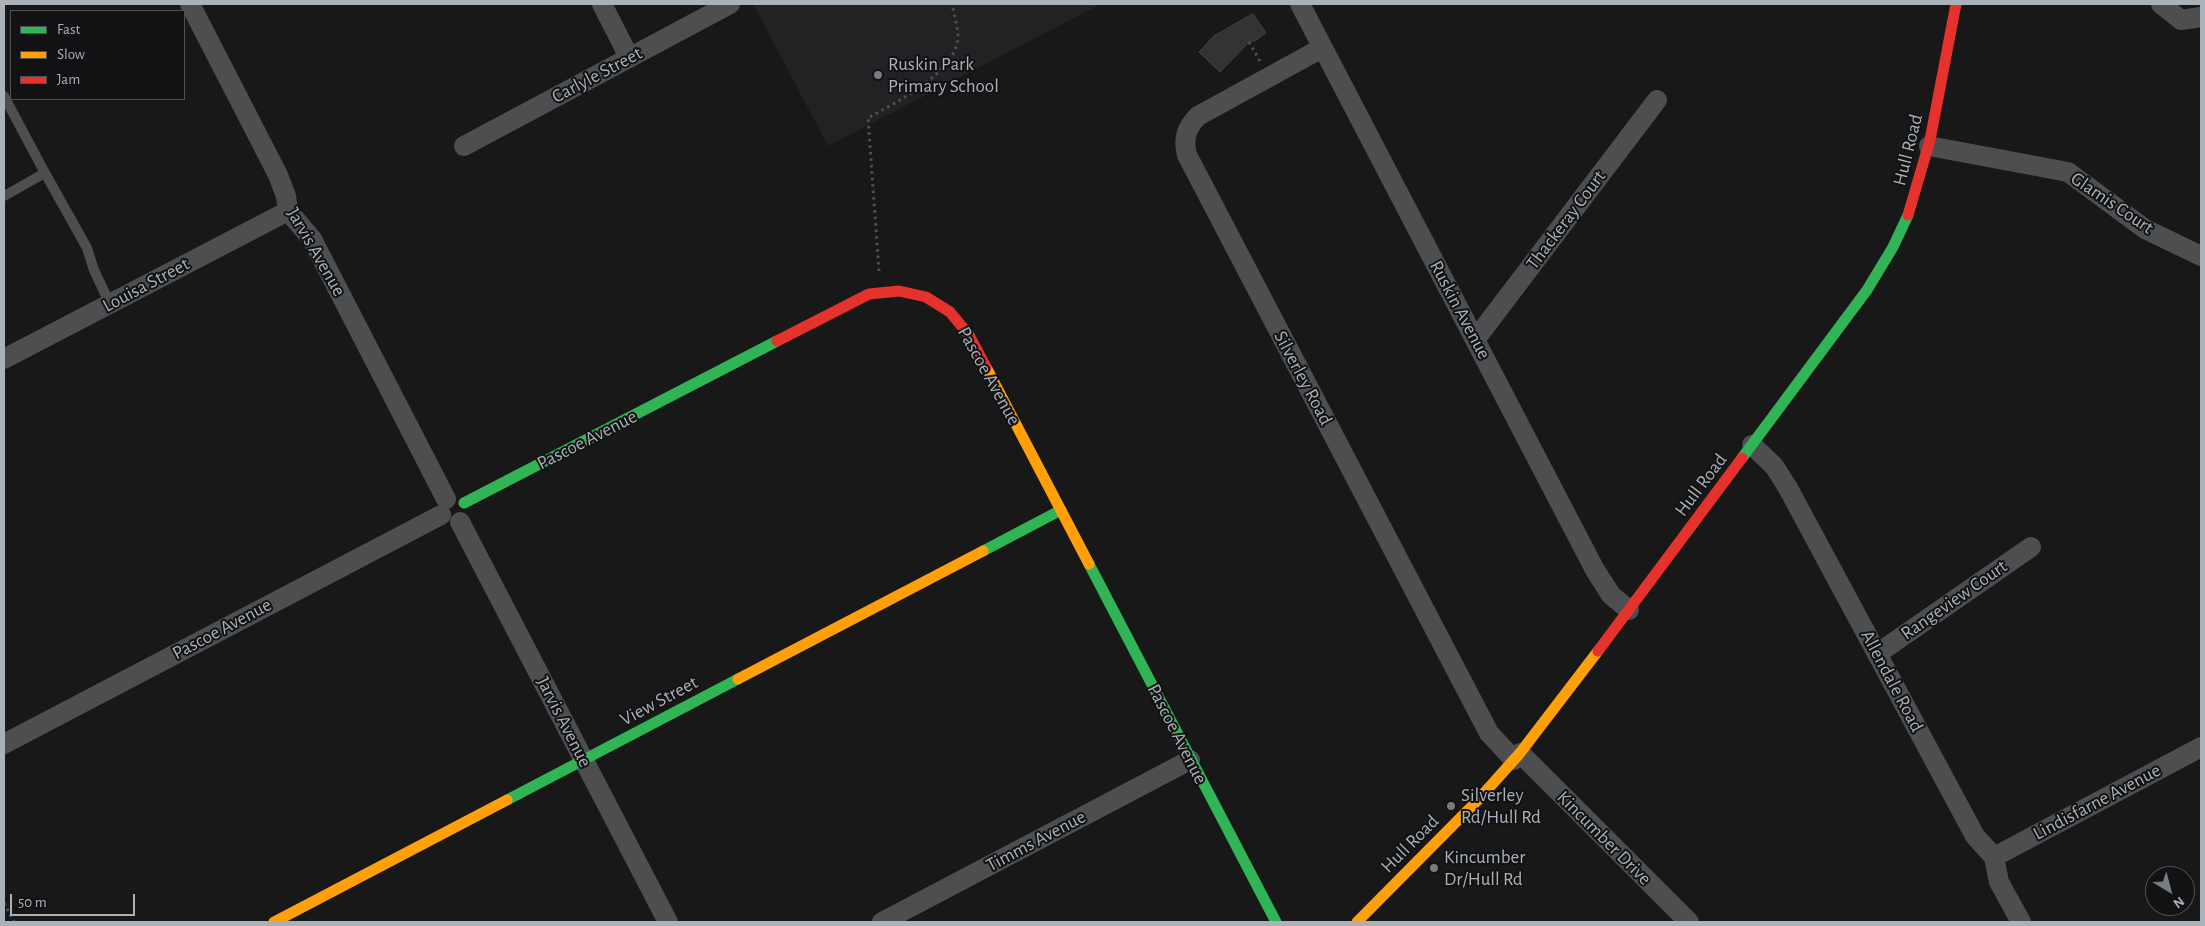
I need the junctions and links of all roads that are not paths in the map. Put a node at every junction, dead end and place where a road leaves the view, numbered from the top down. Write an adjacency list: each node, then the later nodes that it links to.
1 (190, 4): 16 (street, Jarvis Avenue)
2 (602, 4): 9 (street)
3 (730, 4): 9 (street, Carlyle Street)
4 (1300, 4): 8 (street, Ruskin Avenue)
5 (1956, 4): 13 (street, Hull Road)
6 (2161, 4): 7 (street)
7 (2201, 17)
8 (1322, 48): 19 (street, Ruskin Avenue); 29 (street, Silverley Road)
9 (629, 57): 12 (street, Carlyle Street)
10 (4, 96): 14 (lane)
11 (1657, 100): 19 (street, Thackeray Court)
12 (464, 146)
13 (1930, 146): 17 (street, Glamis Court); 21 (street, Hull Road)
14 (45, 173): 15 (lane); 18 (lane)
15 (4, 196)
16 (288, 211): 18 (street, Louisa Street); 22 (street, Jarvis Avenue)
17 (2201, 256)
18 (110, 304): 20 (street, Louisa Street)
19 (1476, 340): 25 (street, Ruskin Avenue)
20 (4, 359)
21 (1752, 445): 25 (street, Hull Road); 26 (street, Allendale Road)
22 (453, 510): 23 (street, Pascoe Avenue); 27 (street, Pascoe Avenue); 30 (street, Jarvis Avenue)
23 (1061, 510): 30 (street, View Street); 31 (street, Pascoe Avenue)
24 (2031, 547): 26 (street, Rangeview Court)
25 (1629, 610): 29 (street, Hull Road)
26 (1877, 654): 32 (street, Allendale Road)
27 (4, 744)
28 (2201, 747): 32 (street, Lindisfarne Avenue)
29 (1517, 756): 37 (street, Hull Road); 38 (street, Kincumber Drive)
30 (584, 760): 33 (street, View Street); 34 (street, Jarvis Avenue)
31 (1190, 760): 35 (street, Timms Avenue); 36 (street, Pascoe Avenue)
32 (1994, 857): 39 (street)
33 (274, 922)
34 (668, 922)
35 (882, 922)
36 (1276, 922)
37 (1357, 922)
38 (1689, 922)
39 (2021, 922)

